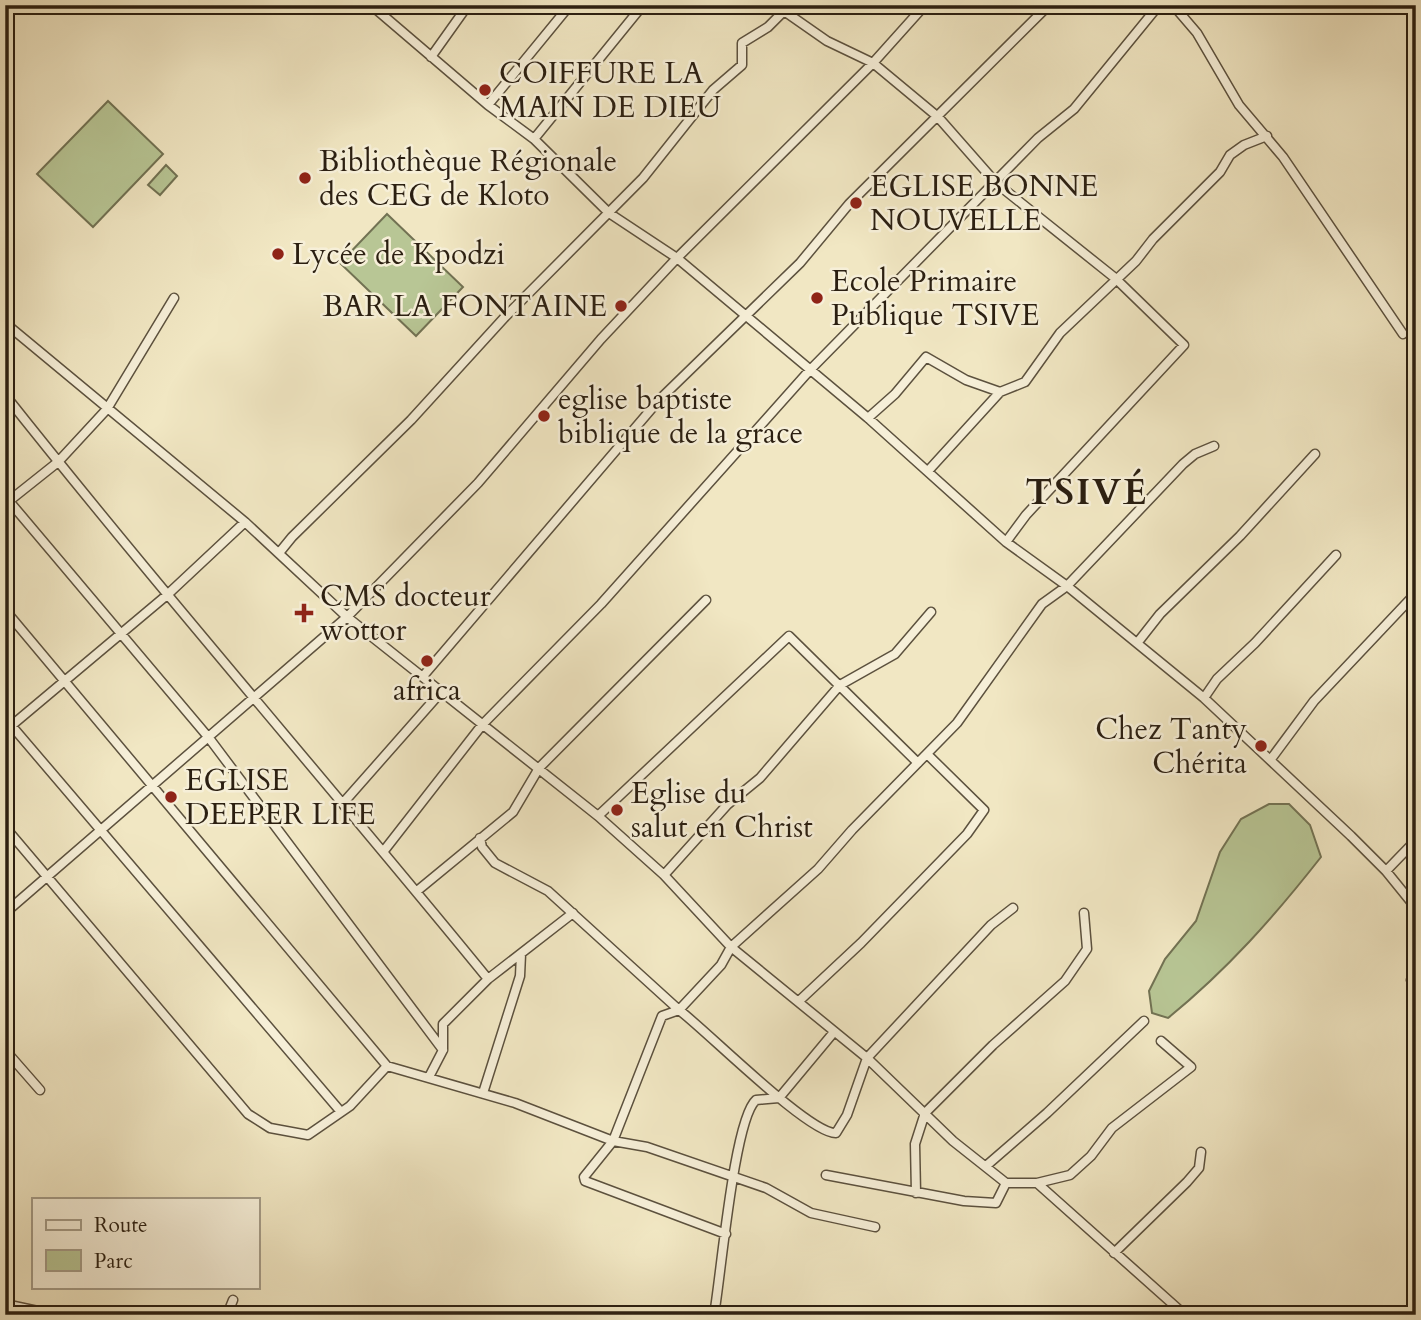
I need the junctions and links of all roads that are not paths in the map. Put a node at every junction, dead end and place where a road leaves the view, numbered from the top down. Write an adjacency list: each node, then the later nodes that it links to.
1 (468, 5): 11 (street)
2 (558, 5): 9 (street)
3 (643, 5): 16 (street)
4 (925, 5): 12 (street)
5 (1049, 5): 14 (street)
6 (1159, 5): 17 (street)
7 (1172, 5): 15 (street)
8 (374, 6): 11 (street)
9 (568, 8): 13 (street)
10 (787, 8): 12 (street); 18 (street)
11 (431, 57): 13 (street)
12 (873, 63): 14 (street); 19 (street)
13 (488, 105): 16 (street)
14 (938, 117): 17 (street); 22 (street)
15 (1267, 136): 20 (street); 24 (street)
16 (534, 139): 18 (street)
17 (996, 183): 20 (street); 25 (street)
18 (609, 213): 19 (street); 37 (street)
19 (677, 258): 22 (street); 45 (street)
20 (1115, 278): 26 (street); 36 (street)
21 (174, 298): 28 (street)
22 (746, 315): 25 (street); 48 (street)
23 (5, 323): 28 (street)
24 (1403, 334)
25 (809, 371): 29 (street); 55 (street)
26 (1000, 392): 29 (street); 33 (street)
27 (5, 395): 32 (street)
28 (107, 409): 32 (street); 35 (street)
29 (868, 418): 33 (street)
30 (1214, 446): 39 (street)
31 (1315, 454): 47 (street)
32 (58, 462): 34 (street); 41 (street)
33 (928, 471): 36 (street)
34 (6, 502): 46 (street)
35 (245, 522): 37 (street); 41 (street)
36 (1006, 542): 39 (street)
37 (279, 553): 45 (street)
38 (1336, 555): 52 (street)
39 (1067, 586): 47 (street); 58 (street)
40 (1416, 593): 59 (street)
41 (167, 594): 46 (street); 53 (street)
42 (706, 600): 61 (street)
43 (5, 610): 49 (street)
44 (931, 612): 50 (street)
45 (347, 617): 48 (street); 53 (street)
46 (120, 632): 49 (street); 57 (street)
47 (1138, 642): 52 (street)
48 (424, 675): 51 (street)
49 (64, 679): 56 (street); 62 (street)
50 (840, 685): 60 (street); 64 (street); 71 (street)
51 (441, 692): 55 (street); 63 (street)
52 (1204, 698): 59 (street)
53 (254, 700): 57 (street); 63 (street)
54 (5, 718): 56 (street)
55 (482, 725): 61 (street); 69 (street)
56 (9, 728): 66 (street)
57 (209, 738): 62 (street); 88 (street)
58 (927, 754): 60 (street); 82 (street)
59 (1271, 760): 70 (street)
60 (918, 763): 79 (street)
61 (539, 768): 64 (street); 67 (street)
62 (153, 785): 66 (street); 90 (street)
63 (344, 802): 69 (street)
64 (598, 816): 71 (street)
65 (5, 827): 72 (street)
66 (102, 831): 72 (street); 95 (street)
67 (480, 838): 73 (street); 77 (street)
68 (1416, 840): 70 (street)
69 (383, 852): 73 (street)
70 (1386, 871): 75 (street)
71 (664, 875): 79 (street)
72 (48, 876): 76 (street); 95 (street)
73 (416, 891): 81 (street)
74 (1013, 908): 89 (street)
75 (1416, 908)
76 (5, 913)
77 (573, 913): 80 (street); 83 (street)
78 (1084, 913): 96 (street)
79 (732, 947): 82 (street); 83 (street)
80 (521, 954): 81 (street); 93 (street)
81 (488, 979): 88 (street)
82 (799, 1001): 85 (street)
83 (679, 1010): 94 (street); 97 (street)
84 (1144, 1021): 99 (street)
85 (834, 1032): 89 (street); 94 (street)
86 (1161, 1041): 103 (street)
87 (5, 1050): 92 (street)
88 (443, 1050): 91 (street)
89 (867, 1058): 94 (street); 96 (street)
90 (387, 1066): 91 (street); 95 (street)
91 (429, 1077): 93 (street)
92 (40, 1090)
93 (483, 1093): 97 (street)
94 (779, 1098): 101 (street)
95 (341, 1112)
96 (925, 1113): 99 (street); 104 (street)
97 (613, 1141): 101 (street); 106 (street)
98 (1201, 1152): 107 (street)
99 (986, 1166): 102 (street)
100 (826, 1175): 104 (street)
101 (732, 1176): 105 (street); 106 (street)
102 (1006, 1183): 103 (street); 104 (street)
103 (1037, 1183): 107 (street)
104 (916, 1193)
105 (875, 1227)
106 (726, 1234): 112 (street)
107 (1114, 1253): 113 (street)
108 (233, 1300): 111 (street)
109 (5, 1304): 110 (street)
110 (47, 1313)
111 (227, 1315)
112 (714, 1315)
113 (1185, 1315)

